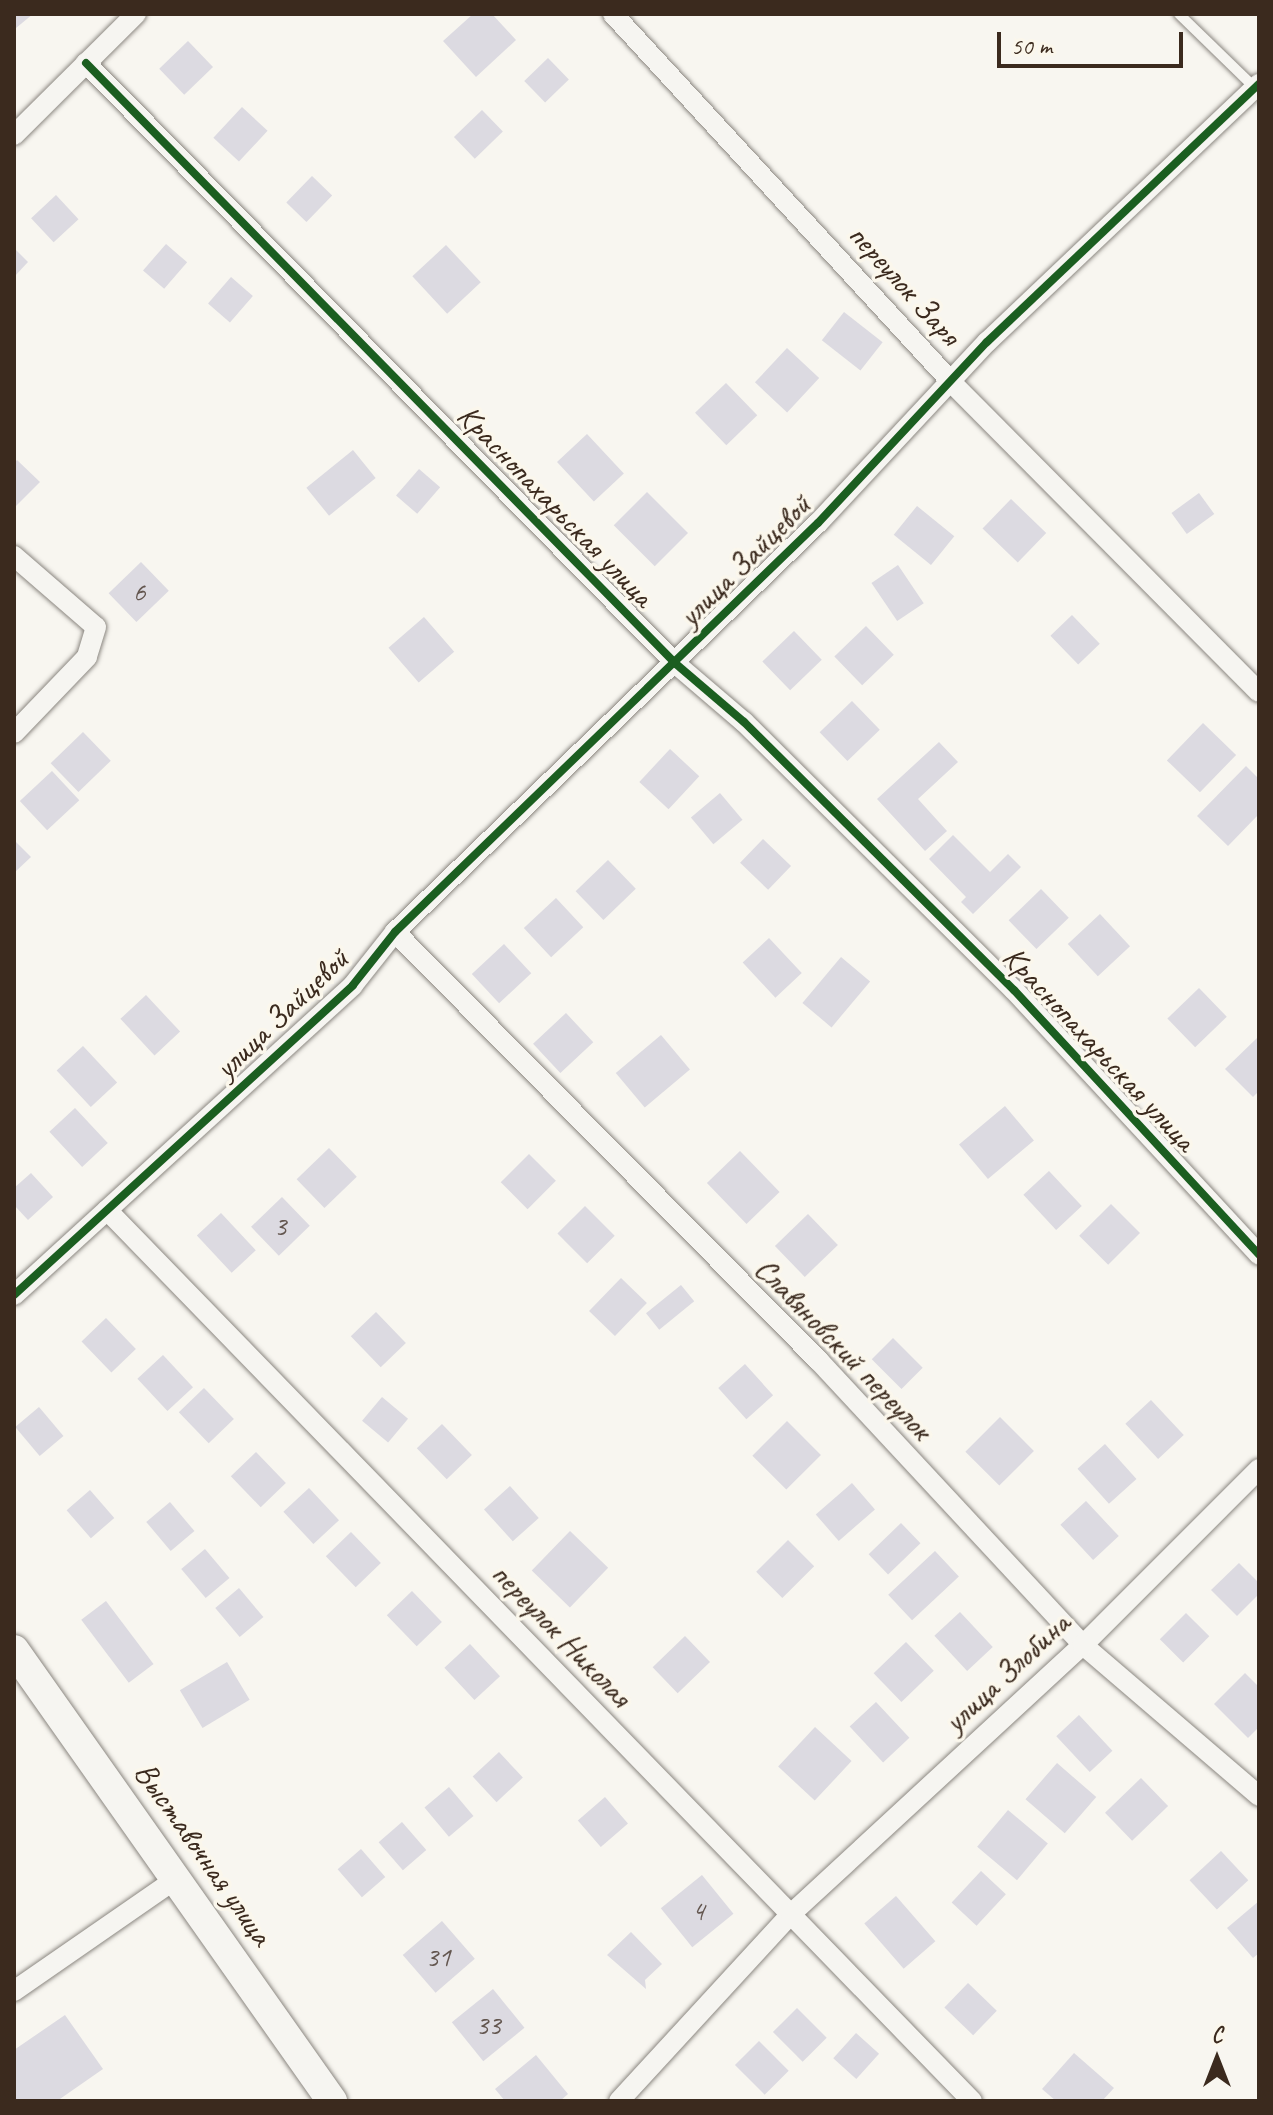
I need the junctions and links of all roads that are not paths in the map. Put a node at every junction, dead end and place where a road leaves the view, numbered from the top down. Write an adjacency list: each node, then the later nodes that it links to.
1 (136, 14): 4 (street)
2 (613, 14): 7 (street, переулок Заря)
3 (1179, 14): 5 (lane)
4 (86, 63): 6 (street); 9 (street, Краснопахарьская улица)
5 (1257, 86): 7 (street, улица Зайцевой)
6 (14, 135)
7 (950, 381): 9 (street, улица Зайцевой); 10 (street, переулок Заря)
8 (14, 556): 11 (street)
9 (676, 664): 12 (street, улица Зайцевой); 14 (street, Краснопахарьская улица)
10 (1259, 692)
11 (14, 733)
12 (395, 932): 13 (street, улица Зайцевой); 17 (street, Славяновский переулок)
13 (107, 1210): 15 (street, улица Зайцевой); 21 (street, переулок Николая)
14 (1259, 1255)
15 (14, 1295)
16 (1259, 1469): 17 (street, улица Злобина)
17 (1083, 1645): 19 (street, Славяновский переулок); 21 (street, улица Злобина)
18 (14, 1650): 20 (street, Выставочная улица)
19 (1259, 1796)
20 (176, 1879): 22 (street); 23 (street, Выставочная улица)
21 (791, 1914): 24 (street, улица Злобина); 25 (street, переулок Николая)
22 (14, 1991)
23 (332, 2101)
24 (619, 2101)
25 (972, 2101)

